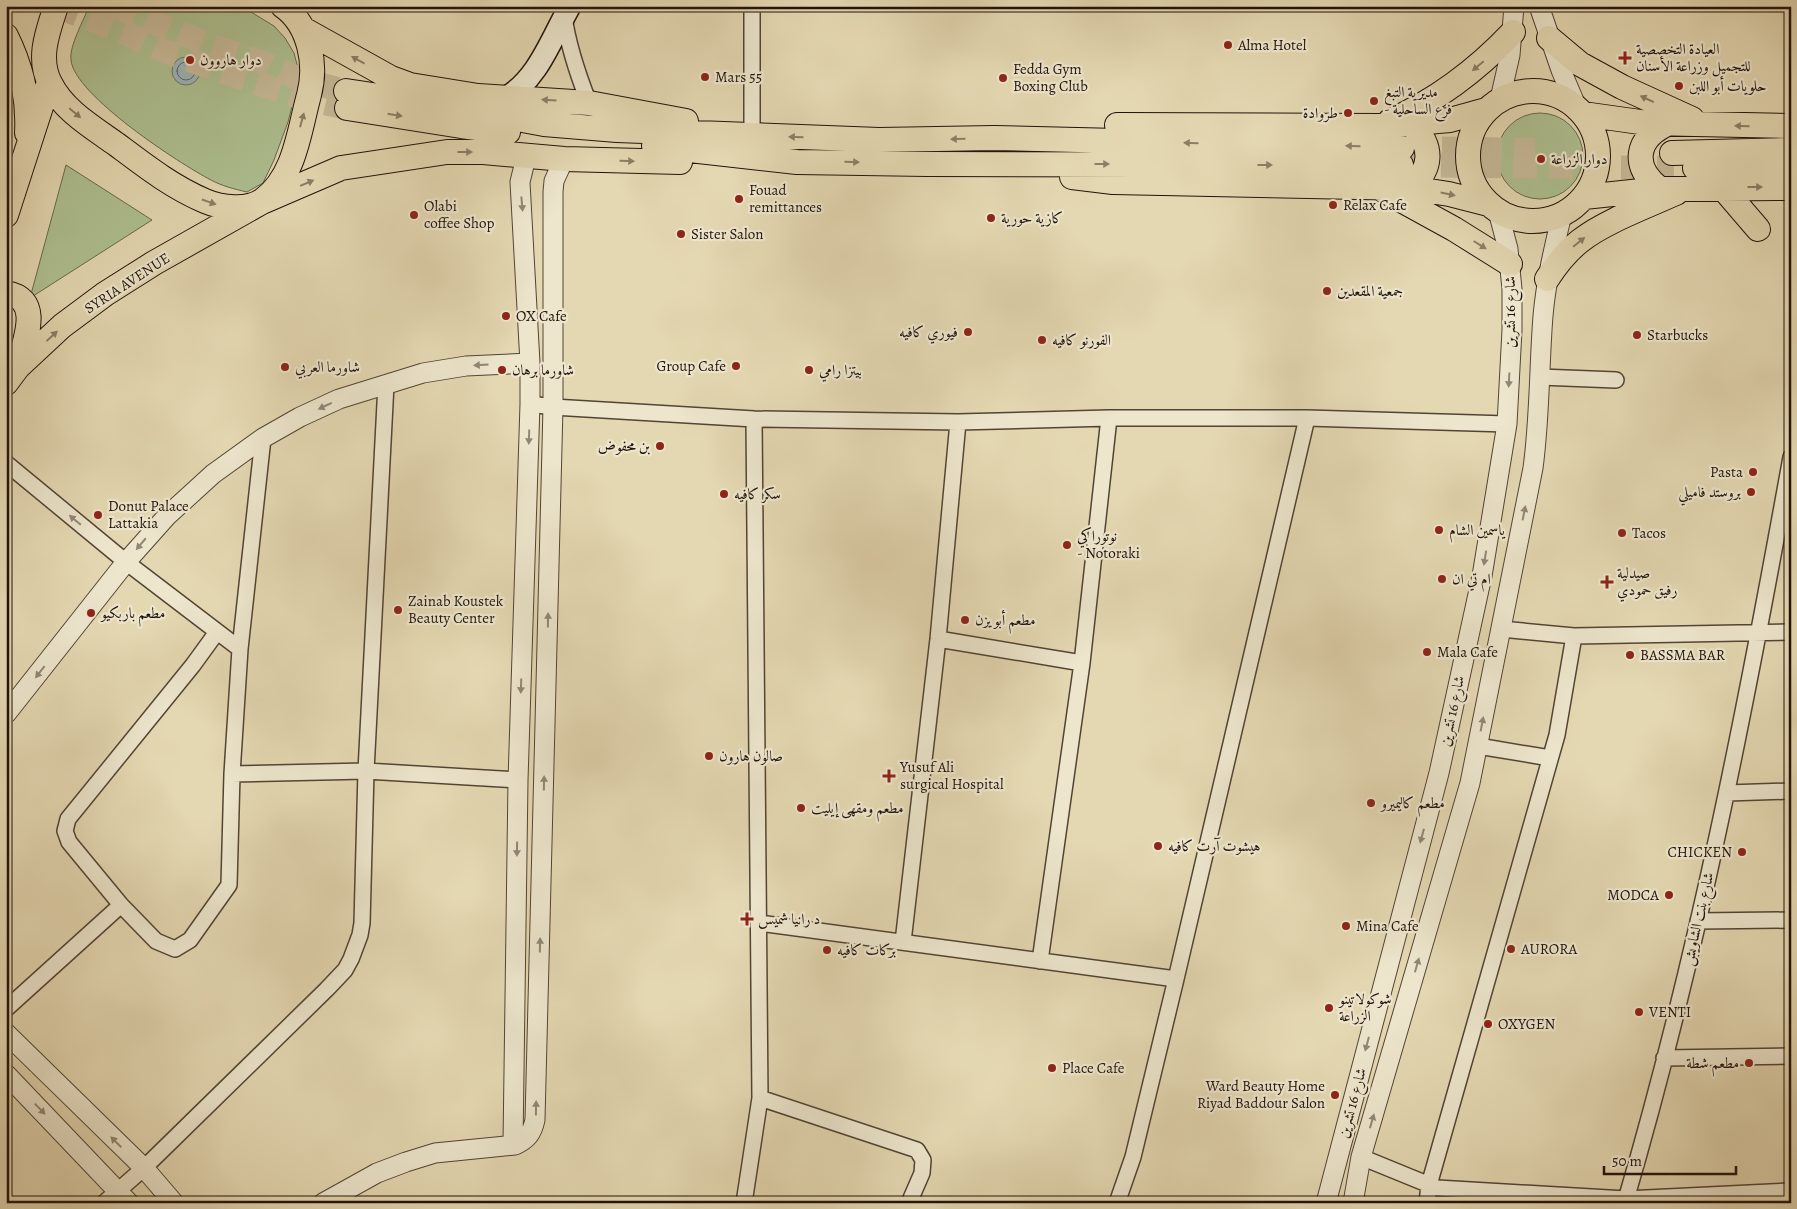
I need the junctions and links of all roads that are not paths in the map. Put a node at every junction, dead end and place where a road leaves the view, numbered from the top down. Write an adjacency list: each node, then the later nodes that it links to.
1 (56, 6): 12 (main road)
2 (283, 6): 8 (main road)
3 (752, 6): 22 (street)
4 (1514, 6): 9 (street)
5 (1538, 6): 11 (street)
6 (566, 10): 13 (main road); 14 (street)
7 (6, 29): 12 (main road)
8 (303, 29): 13 (main road, one-way to 8); 38 (main road, one-way to 8)
9 (1513, 32): 15 (street); 20 (main road, one-way to 20)
10 (6, 36): 25 (main road)
11 (1549, 38): 16 (street); 19 (main road, one-way to 11)
12 (47, 75): 25 (main road); 38 (main road, one-way to 38)
13 (505, 98): 14 (main road, one-way to 13)
14 (589, 103): 22 (main road)
15 (1493, 104): 16 (main road); 18 (main road); 39 (main road)
16 (1580, 111): 17 (main road); 37 (main road)
17 (1669, 123): 19 (main road); 36 (main road)
18 (1412, 125): 20 (main road); 33 (main road)
19 (1707, 125): 21 (main road, one-way to 19)
20 (1379, 126): 23 (main road)
21 (1791, 126)
22 (752, 135): 23 (main road, one-way to 22); 28 (main road, one-way to 28)
23 (994, 138): 29 (main road, one-way to 23)
24 (1791, 150): 30 (main road)
25 (27, 155): 41 (main road)
26 (526, 157): 27 (main road); 38 (main road, one-way to 26); 46 (street, one-way to 46)
27 (564, 159): 28 (main road, one-way to 28); 52 (street)
28 (797, 162): 29 (main road, one-way to 29)
29 (1035, 164): 31 (main road)
30 (1791, 168)
31 (1376, 187): 33 (main road); 43 (main road, one-way to 43)
32 (1722, 187): 34 (main road); 35 (main road, one-way to 35); 42 (main road)
33 (1410, 188): 39 (main road, one-way to 39)
34 (1686, 188): 36 (main road); 44 (main road, one-way to 34)
35 (1791, 188)
36 (1660, 189): 37 (main road)
37 (1584, 196): 40 (main road)
38 (262, 202): 47 (main road, SYRIA AVENUE, one-way to 38)
39 (1493, 207): 40 (main road); 43 (street, شارع 16 تشرين)
40 (1562, 214): 44 (street, شارع 16 تشرين)
41 (6, 215)
42 (1758, 229)
43 (1510, 264): 57 (street, شارع 16 تشرين, one-way to 57)
44 (1547, 279): 48 (street, شارع 16 تشرين)
45 (6, 293): 47 (main road)
46 (530, 363): 50 (street, one-way to 50); 51 (street)
47 (12, 375)
48 (1540, 376): 49 (street); 62 (street, شارع 16 تشرين, one-way to 48)
49 (1616, 380)
50 (386, 384): 58 (street, one-way to 58); 73 (street)
51 (530, 404): 52 (street); 76 (street, one-way to 76)
52 (553, 407): 55 (street); 93 (street, one-way to 52)
53 (1109, 418): 54 (street); 56 (street); 69 (street)
54 (1307, 418): 57 (street); 86 (street)
55 (754, 419): 56 (street); 83 (street)
56 (958, 422): 67 (street)
57 (1507, 424): 75 (street, شارع 16 تشرين, one-way to 75)
58 (263, 438): 61 (street, one-way to 61); 68 (street)
59 (1791, 457): 65 (street, شارع بنت الشاويش)
60 (6, 463): 61 (street, one-way to 60)
61 (126, 562): 63 (street); 70 (street, one-way to 70)
62 (1501, 629): 66 (street); 71 (street, شارع 16 تشرين, one-way to 62)
63 (217, 632): 68 (street); 80 (street)
64 (1791, 632): 65 (street)
65 (1759, 633): 66 (street); 79 (street, شارع بنت الشاويش)
66 (1574, 636): 72 (street)
67 (938, 639): 69 (street); 84 (street)
68 (240, 649): 74 (street)
69 (1082, 663): 85 (street)
70 (6, 714)
71 (1478, 746): 72 (street); 77 (street, شارع 16 تشرين)
72 (1550, 758): 96 (street)
73 (366, 771): 74 (street); 76 (street); 95 (street)
74 (232, 774): 80 (street)
75 (1439, 774): 77 (street); 105 (street, شارع 16 تشرين, one-way to 105)
76 (518, 780): 93 (street, one-way to 93)
77 (1470, 783): 94 (street, شارع 16 تشرين, one-way to 77)
78 (1791, 791): 79 (street)
79 (1726, 793): 82 (street, شارع بنت الشاويش)
80 (121, 905): 87 (street)
81 (1791, 920): 82 (street)
82 (1698, 922): 90 (street, شارع بنت الشاويش)
83 (759, 923): 84 (street); 92 (street)
84 (903, 942): 85 (street)
85 (1040, 961): 86 (street)
86 (1176, 979): 104 (street)
87 (6, 1009)
88 (6, 1033): 95 (street, one-way to 88)
89 (1791, 1056): 90 (street)
90 (1664, 1058): 99 (street, شارع بنت الشاويش)
91 (6, 1074): 98 (street, one-way to 98)
92 (760, 1098): 102 (street); 103 (street)
93 (513, 1144): 101 (street)
94 (1361, 1158): 96 (street); 106 (street, شارع 16 تشرين)
95 (144, 1168): 98 (street); 100 (street)
96 (1429, 1185): 99 (street); 107 (street)
97 (1791, 1191): 99 (street)
98 (117, 1199)
99 (1625, 1201)
100 (174, 1203)
101 (323, 1203)
102 (744, 1203)
103 (910, 1203)
104 (1117, 1203)
105 (1326, 1203)
106 (1353, 1203)
107 (1427, 1203)

